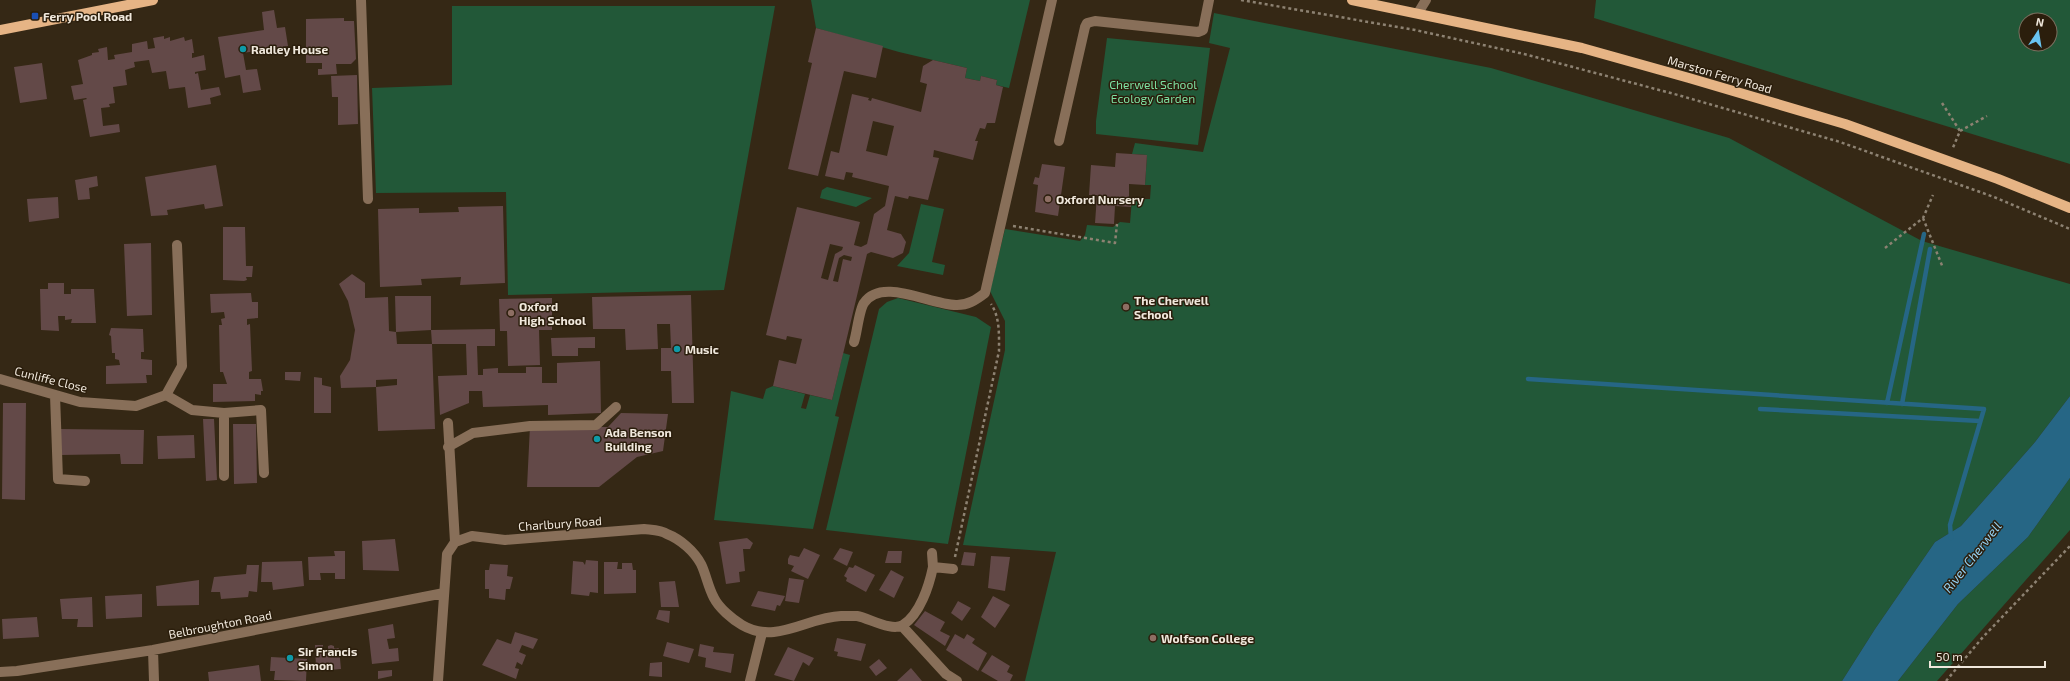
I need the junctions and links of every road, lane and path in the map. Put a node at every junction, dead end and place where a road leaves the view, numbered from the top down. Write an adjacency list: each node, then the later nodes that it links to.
1 (153, 0): 9 (main road)
2 (362, 0): 16 (street)
3 (1052, 0): 19 (street)
4 (1209, 0): 13 (street)
5 (1240, 0): 21 (path)
6 (1352, 0): 8 (main road, Marston Ferry Road)
7 (1426, 0): 8 (street)
8 (1418, 13): 17 (main road, Marston Ferry Road)
9 (0, 30)
10 (1942, 103): 12 (path)
11 (1987, 116): 12 (path)
12 (1960, 131): 14 (path)
13 (1059, 142)
14 (1951, 152)
15 (1933, 195): 18 (path)
16 (368, 199)
17 (2070, 208)
18 (1924, 218): 23 (path); 24 (path)
19 (1001, 224): 20 (path); 25 (street)
20 (1117, 224)
21 (2070, 229)
22 (177, 244): 29 (street)
23 (1885, 248)
24 (1943, 268)
25 (984, 293): 26 (street); 38 (path)
26 (854, 342)
27 (0, 379): 28 (street, Cunliffe Close)
28 (55, 395): 29 (street, Cunliffe Close); 36 (street)
29 (166, 395): 31 (street)
30 (616, 407): 33 (street)
31 (224, 413): 34 (street); 35 (street)
32 (448, 423): 33 (street)
33 (448, 447): 37 (street)
34 (264, 473)
35 (224, 476)
36 (85, 480)
37 (455, 542): 43 (street); 45 (street, Charlbury Road)
38 (958, 544)
39 (2070, 546): 52 (path)
40 (932, 553): 41 (street)
41 (933, 567): 42 (street); 44 (street)
42 (953, 569)
43 (444, 593): 46 (street, Belbroughton Road); 49 (street)
44 (902, 626): 45 (street, Charlbury Road); 51 (street)
45 (762, 633): 50 (street)
46 (153, 650): 47 (street, Belbroughton Road); 48 (street)
47 (0, 672)
48 (154, 681)
49 (438, 681)
50 (750, 681)
51 (957, 681)
52 (1946, 681)

